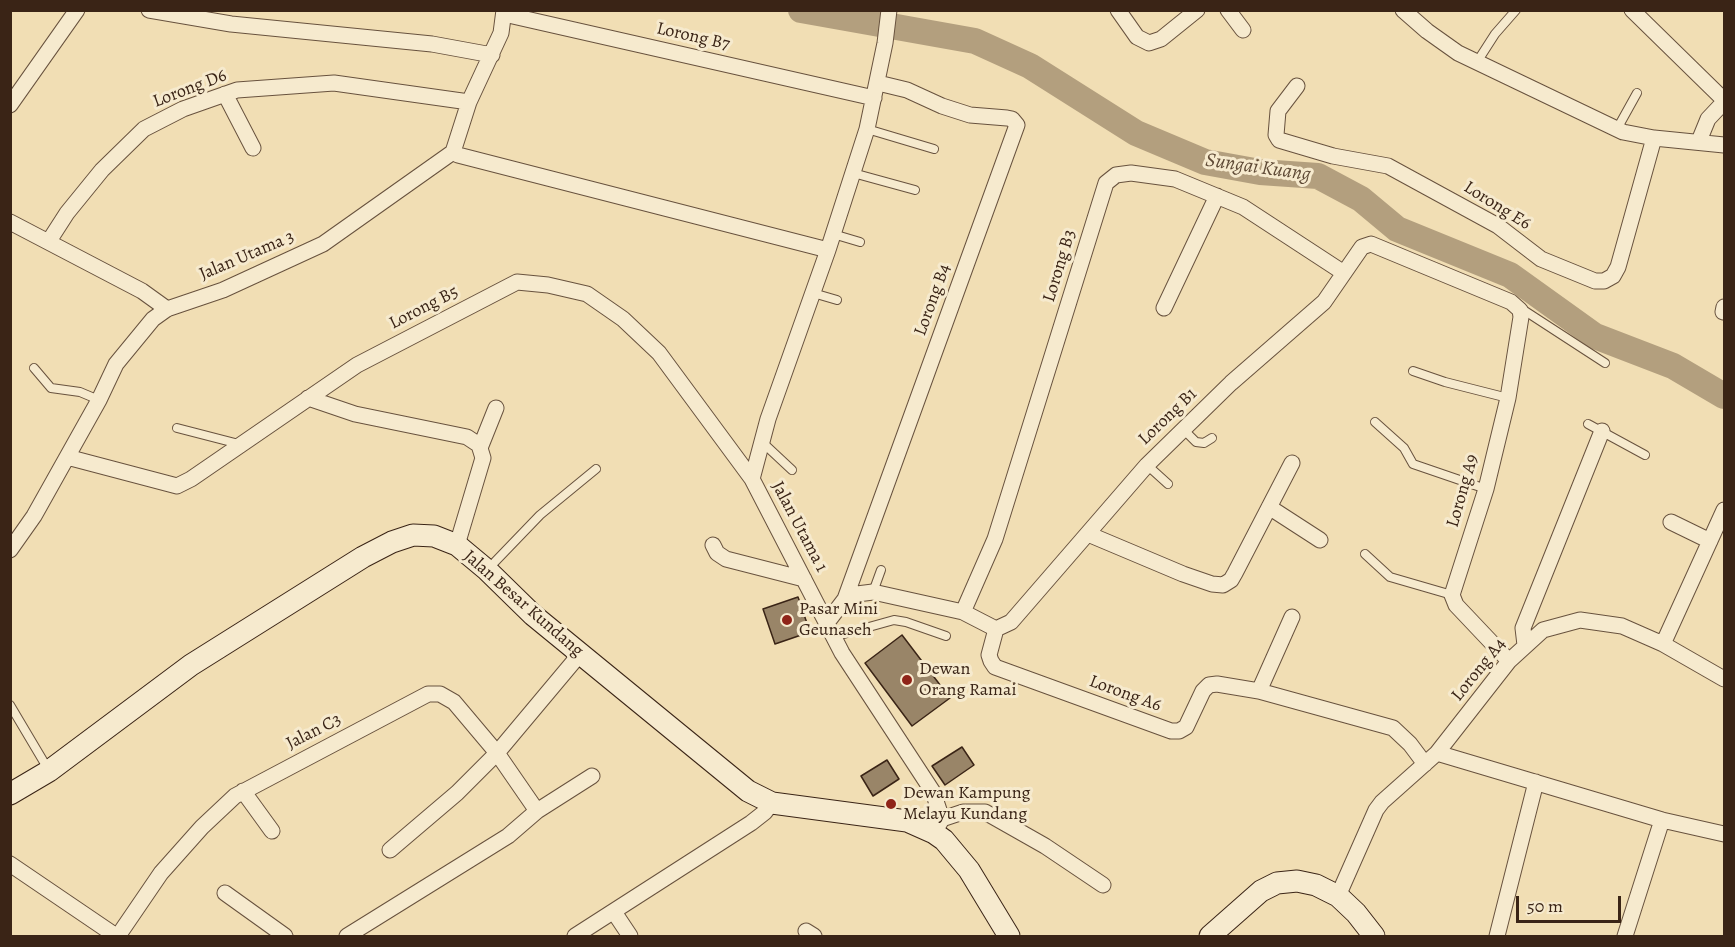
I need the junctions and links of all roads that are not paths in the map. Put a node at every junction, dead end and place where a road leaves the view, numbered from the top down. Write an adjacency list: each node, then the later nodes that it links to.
1 (76, 10): 21 (street)
2 (149, 10): 12 (street)
3 (890, 10): 14 (street, Jalan Utama 1)
4 (1118, 10): 5 (street)
5 (1197, 10)
6 (1228, 10): 11 (street)
7 (1403, 10): 13 (street)
8 (1516, 10): 13 (lane)
9 (504, 12): 12 (street); 18 (street, Lorong B7)
10 (1636, 12): 19 (street)
11 (1243, 30)
12 (492, 55): 20 (street)
13 (1477, 62): 23 (street)
14 (878, 83): 18 (street, Jalan Utama 1); 83 (street, Lorong B4)
15 (1297, 86): 24 (street, Lorong E6)
16 (1637, 93): 23 (lane)
17 (225, 94): 20 (street, Lorong D6); 27 (street); 35 (street, Lorong D6)
18 (874, 98): 22 (street, Jalan Utama 1)
19 (1725, 101): 25 (street)
20 (469, 102): 29 (street)
21 (10, 105)
22 (867, 129): 28 (lane); 30 (street, Jalan Utama 1)
23 (1617, 129): 24 (street)
24 (1654, 138): 25 (street)
25 (1699, 141): 26 (street)
26 (1725, 145)
27 (252, 148)
28 (934, 149)
29 (453, 152): 37 (street); 42 (street, Jalan Utama 3)
30 (852, 173): 31 (lane); 34 (street, Jalan Utama 1)
31 (915, 190)
32 (1217, 196): 38 (street, Lorong B3); 41 (street); 84 (street, Lorong B3)
33 (10, 222): 35 (street)
34 (833, 234): 36 (lane); 37 (street, Jalan Utama 1)
35 (49, 241): 42 (street)
36 (860, 242)
37 (828, 250): 39 (street, Jalan Utama 1)
38 (1344, 273): 43 (street, Lorong B1); 54 (street, Lorong B1)
39 (813, 293): 40 (lane); 56 (street, Jalan Utama 1)
40 (837, 300)
41 (1164, 308)
42 (167, 309): 49 (street, Jalan Utama 3)
43 (1520, 310): 44 (lane); 48 (street, Lorong A9)
44 (1605, 363)
45 (34, 368): 49 (lane)
46 (1413, 371): 48 (lane)
47 (308, 398): 57 (street, Lorong B5); 58 (street); 65 (street, Lorong B5)
48 (1508, 398): 67 (street, Lorong A9)
49 (99, 400): 60 (street, Jalan Utama 3)
50 (496, 408): 58 (street)
51 (1375, 422): 67 (lane)
52 (177, 428): 57 (lane)
53 (1595, 428): 59 (lane); 90 (street)
54 (1183, 429): 55 (lane); 62 (street, Lorong B1)
55 (1212, 438)
56 (762, 442): 64 (lane); 65 (street, Jalan Utama 1)
57 (239, 444): 60 (street, Lorong B5)
58 (480, 448): 74 (street)
59 (1645, 455)
60 (67, 457): 76 (street, Jalan Utama 3)
61 (1292, 463): 68 (street)
62 (1147, 465): 66 (lane); 71 (street, Lorong B1)
63 (596, 470): 78 (lane)
64 (792, 470)
65 (752, 479): 80 (street, Jalan Utama 1)
66 (1168, 484)
67 (1486, 489): 82 (street, Lorong A9)
68 (1269, 507): 71 (street); 72 (street)
69 (1725, 510): 73 (street)
70 (1671, 522): 73 (street)
71 (1088, 534): 86 (street, Lorong B1)
72 (1320, 540)
73 (1710, 541): 89 (street)
74 (457, 545): 78 (main road, Jalan Besar Kundang); 99 (main road, Jalan Besar Kundang)
75 (712, 545): 80 (street)
76 (10, 550)
77 (1365, 554): 82 (lane)
78 (487, 570): 91 (main road, Jalan Besar Kundang)
79 (881, 570): 81 (lane)
80 (804, 579): 87 (street, Jalan Utama 1)
81 (873, 592): 83 (street); 84 (street)
82 (1452, 595): 92 (street)
83 (846, 600): 87 (street, Lorong B4)
84 (963, 612): 86 (street)
85 (1292, 617): 94 (street)
86 (996, 629): 94 (street, Lorong A6)
87 (830, 631): 88 (lane); 107 (street, Jalan Utama 1)
88 (946, 636)
89 (1663, 644): 90 (street, Lorong A4); 93 (street, Lorong A4)
90 (1525, 645): 92 (street, Lorong A4)
91 (580, 654): 96 (street); 104 (main road, Jalan Besar Kundang)
92 (1509, 661): 97 (street, Lorong A4)
93 (1725, 679)
94 (1259, 691): 98 (street, Lorong A6)
95 (10, 705): 99 (lane)
96 (497, 753): 102 (street, Jalan C3); 105 (street, Jalan C3); 110 (street)
97 (1437, 753): 98 (street, Lorong A4); 101 (street)
98 (1425, 764): 114 (street, Lorong A4)
99 (49, 771): 103 (main road, Jalan Besar Kundang)
100 (592, 776): 105 (street)
101 (1536, 782): 106 (street); 124 (street)
102 (243, 790): 108 (street); 116 (street, Jalan C3)
103 (10, 794)
104 (772, 802): 107 (main road, Jalan Besar Kundang); 115 (street)
105 (537, 811): 118 (street)
106 (1662, 820): 109 (street); 125 (street)
107 (938, 826): 112 (street); 121 (main road, Jalan Besar Kundang)
108 (272, 831)
109 (1725, 834)
110 (390, 850)
111 (10, 864): 116 (street)
112 (1103, 885)
113 (225, 893): 117 (street)
114 (1338, 896): 122 (main road); 123 (main road)
115 (614, 912): 119 (street); 120 (street)
116 (117, 936)
117 (285, 936)
118 (347, 936)
119 (575, 936)
120 (630, 936)
121 (1009, 936)
122 (1210, 936)
123 (1374, 936)
124 (1497, 936)
125 (1625, 936)

